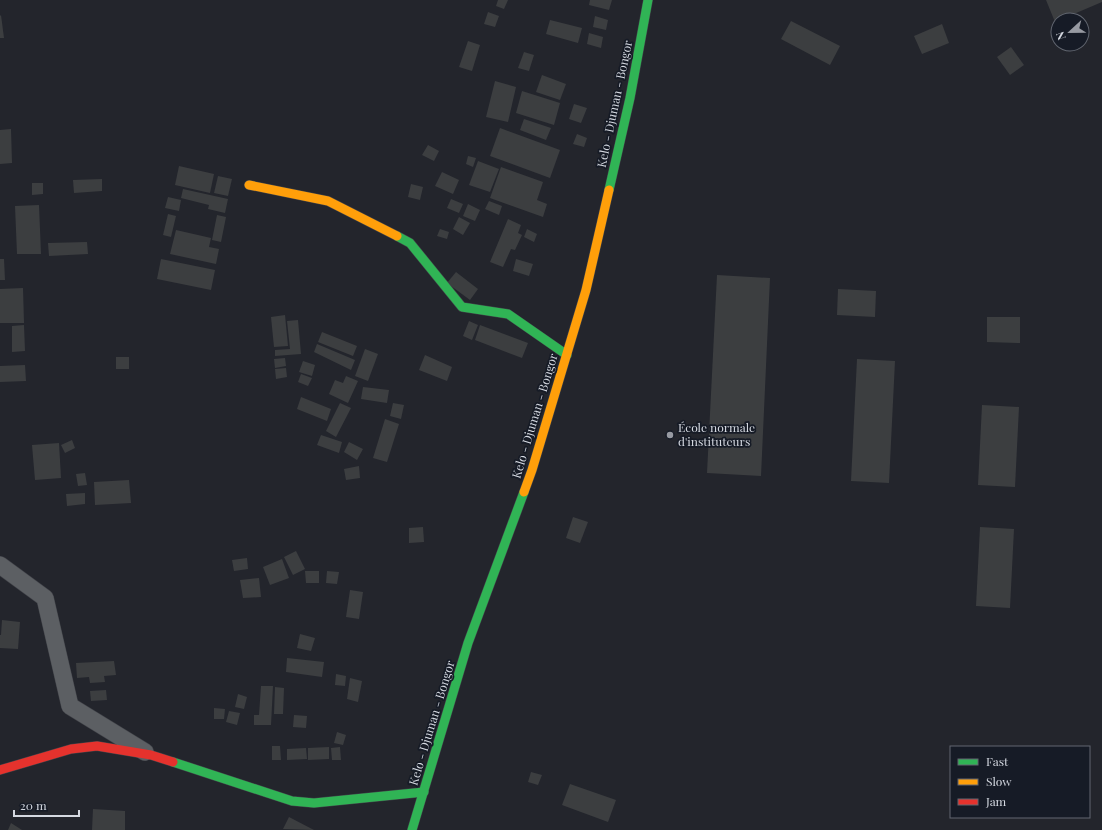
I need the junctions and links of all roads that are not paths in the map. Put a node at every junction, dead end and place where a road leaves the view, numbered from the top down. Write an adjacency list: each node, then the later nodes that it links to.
1 (648, 0): 3 (main road, Kelo - Djuman - Bongor)
2 (249, 185): 3 (main road)
3 (567, 355): 7 (main road, Kelo - Djuman - Bongor)
4 (0, 565): 5 (street)
5 (151, 755): 6 (main road); 7 (main road)
6 (0, 770)
7 (424, 792): 8 (main road, Kelo - Djuman - Bongor)
8 (412, 830)

